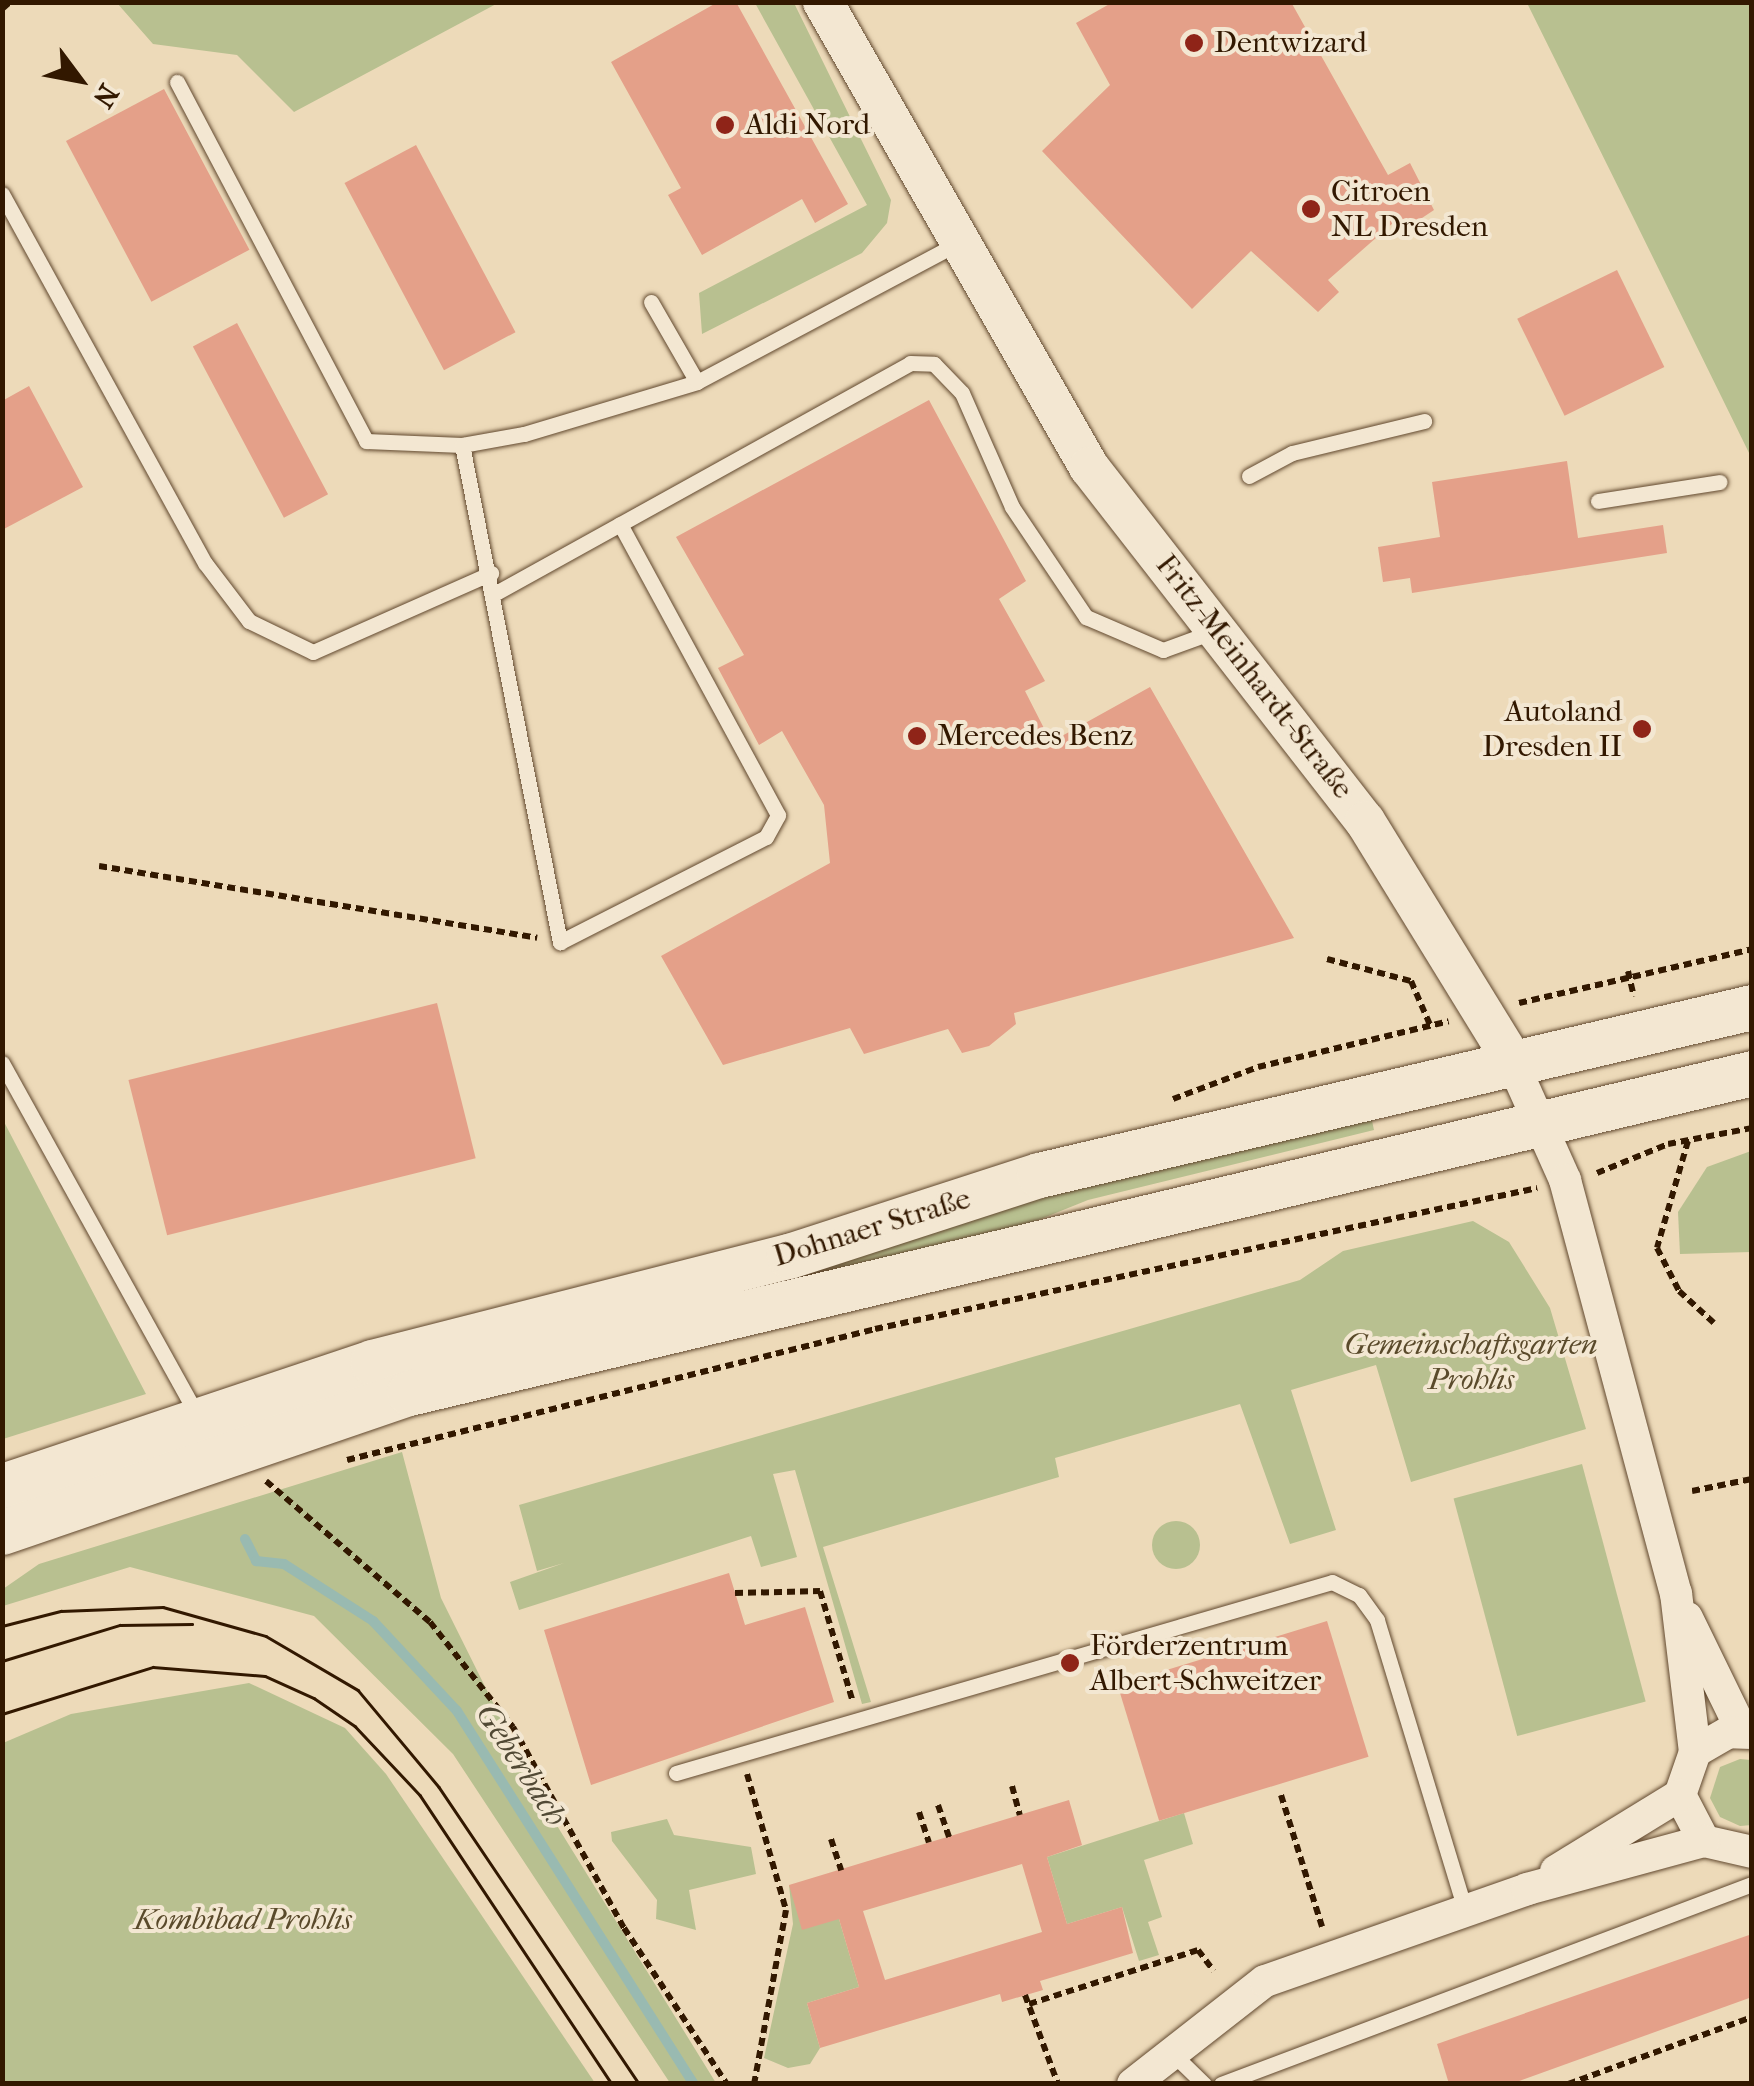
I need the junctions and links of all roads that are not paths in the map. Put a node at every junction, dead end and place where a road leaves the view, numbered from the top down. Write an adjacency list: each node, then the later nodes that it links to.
1 (823, 2): 4 (street, Fritz-Meinhardt-Straße)
2 (178, 82): 8 (lane)
3 (2, 194): 13 (lane)
4 (956, 244): 6 (lane); 15 (street, Fritz-Meinhardt-Straße)
5 (651, 302): 6 (lane)
6 (697, 382): 8 (lane)
7 (1424, 421): 9 (lane)
8 (462, 446): 13 (lane)
9 (1249, 476)
10 (1720, 482): 11 (lane)
11 (1598, 501)
12 (620, 524): 14 (lane); 14 (lane); 15 (lane)
13 (491, 573): 14 (lane)
14 (494, 594)
15 (1218, 629): 17 (street, Fritz-Meinhardt-Straße)
16 (1752, 1007): 17 (main road, Dohnaer Straße)
17 (1510, 1057): 20 (street, Fritz-Meinhardt-Straße); 21 (main road, Dohnaer Straße)
18 (2, 1063): 21 (lane)
19 (1752, 1073): 20 (main road, Dohnaer Straße)
20 (1540, 1118): 23 (main road, Dohnaer Straße); 24 (street, Fritz-Meinhardt-Straße)
21 (199, 1416): 22 (main road, Dohnaer Straße)
22 (2, 1486)
23 (2, 1532)
24 (1676, 1593): 25 (street); 26 (street)
25 (1747, 1732): 26 (street)
26 (1696, 1752): 28 (street)
27 (676, 1773): 33 (lane)
28 (1680, 1795): 29 (street); 32 (street)
29 (1704, 1841): 30 (street); 32 (street)
30 (1752, 1852)
31 (1752, 1884): 37 (lane)
32 (1526, 1889): 33 (street)
33 (1465, 1910): 34 (street)
34 (1170, 2050): 35 (street); 36 (lane)
35 (1133, 2084)
36 (1204, 2084)
37 (1221, 2084)

